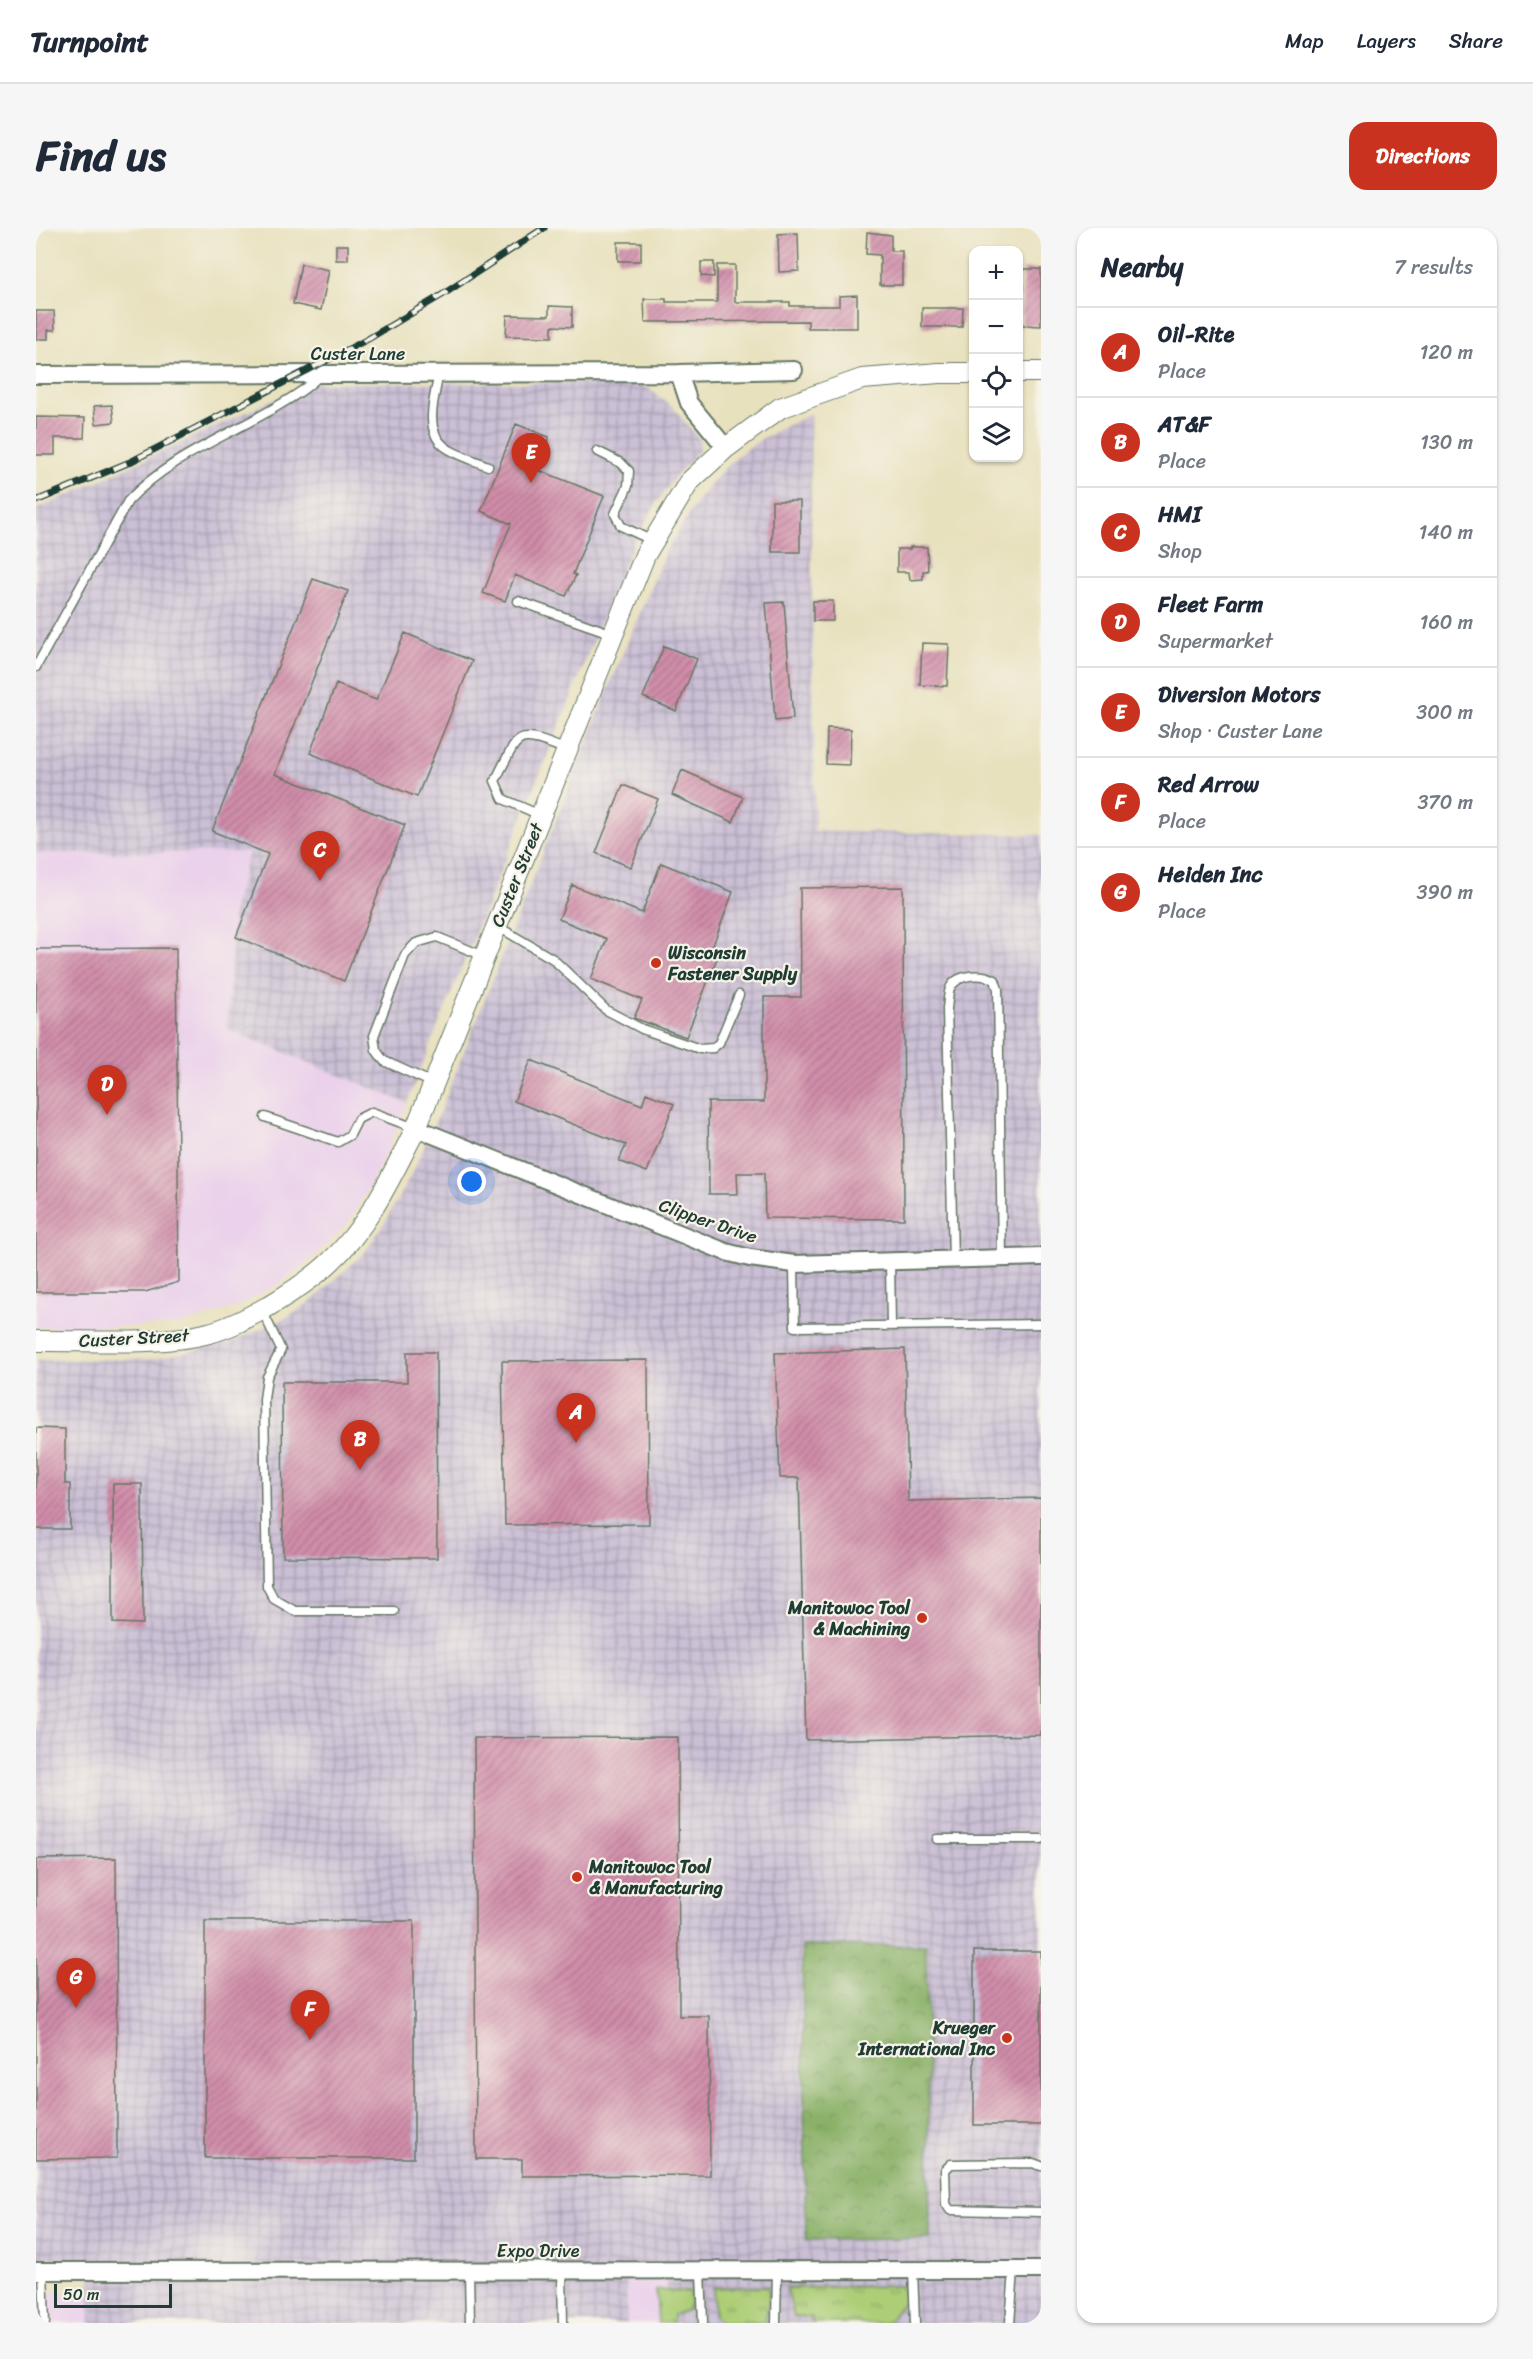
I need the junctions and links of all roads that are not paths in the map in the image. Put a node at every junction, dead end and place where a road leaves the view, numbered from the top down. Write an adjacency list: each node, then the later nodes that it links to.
1 (794, 370): 6 (street, Custer Lane)
2 (1023, 372): 3 (street)
3 (1041, 372)
4 (321, 373): 5 (street, Custer Lane); 8 (street, Custer Lane); 15 (lane)
5 (439, 373): 6 (street, Custer Lane); 11 (lane)
6 (679, 373): 9 (street)
7 (969, 373): 9 (street, Custer Street)
8 (36, 375)
9 (726, 448): 12 (street, Custer Street)
10 (597, 451): 12 (lane)
11 (488, 466)
12 (653, 541): 14 (street, Custer Street)
13 (518, 600): 14 (lane)
14 (613, 634): 16 (street, Custer Street)
15 (36, 667)
16 (567, 750): 17 (street, Custer Street); 17 (lane)
17 (541, 815): 18 (street, Custer Street)
18 (497, 925): 19 (street, Custer Street); 20 (lane)
19 (484, 956): 21 (street, Custer Street); 21 (lane)
20 (739, 995)
21 (434, 1083): 23 (street, Custer Street)
22 (266, 1117): 23 (lane)
23 (416, 1128): 28 (street, Clipper Drive); 29 (street, Custer Street)
24 (1002, 1257): 25 (street, Clipper Drive); 26 (street, Clipper Drive); 26 (lane)
25 (1041, 1257)
26 (954, 1259): 27 (street, Clipper Drive)
27 (890, 1260): 28 (street, Clipper Drive); 31 (lane)
28 (794, 1264): 31 (lane)
29 (262, 1309): 32 (street, Custer Street); 33 (lane)
30 (1041, 1324): 31 (lane)
31 (891, 1326)
32 (36, 1341)
33 (394, 1611)
34 (937, 1839): 35 (lane)
35 (1041, 1839)
36 (1041, 2166): 37 (lane)
37 (1041, 2212)
38 (562, 2270): 43 (street, Expo Drive); 44 (street, Expo Drive); 48 (lane)
39 (913, 2270): 40 (street, Expo Drive); 45 (street, Expo Drive); 51 (lane)
40 (1014, 2270): 41 (street, Expo Drive); 52 (lane)
41 (1041, 2270)
42 (40, 2271): 43 (street, Expo Drive); 46 (lane)
43 (470, 2271): 47 (lane)
44 (702, 2271): 45 (street, Expo Drive); 49 (lane)
45 (777, 2271): 50 (lane)
46 (45, 2323)
47 (470, 2323)
48 (562, 2323)
49 (703, 2323)
50 (776, 2323)
51 (915, 2323)
52 (1010, 2323)

